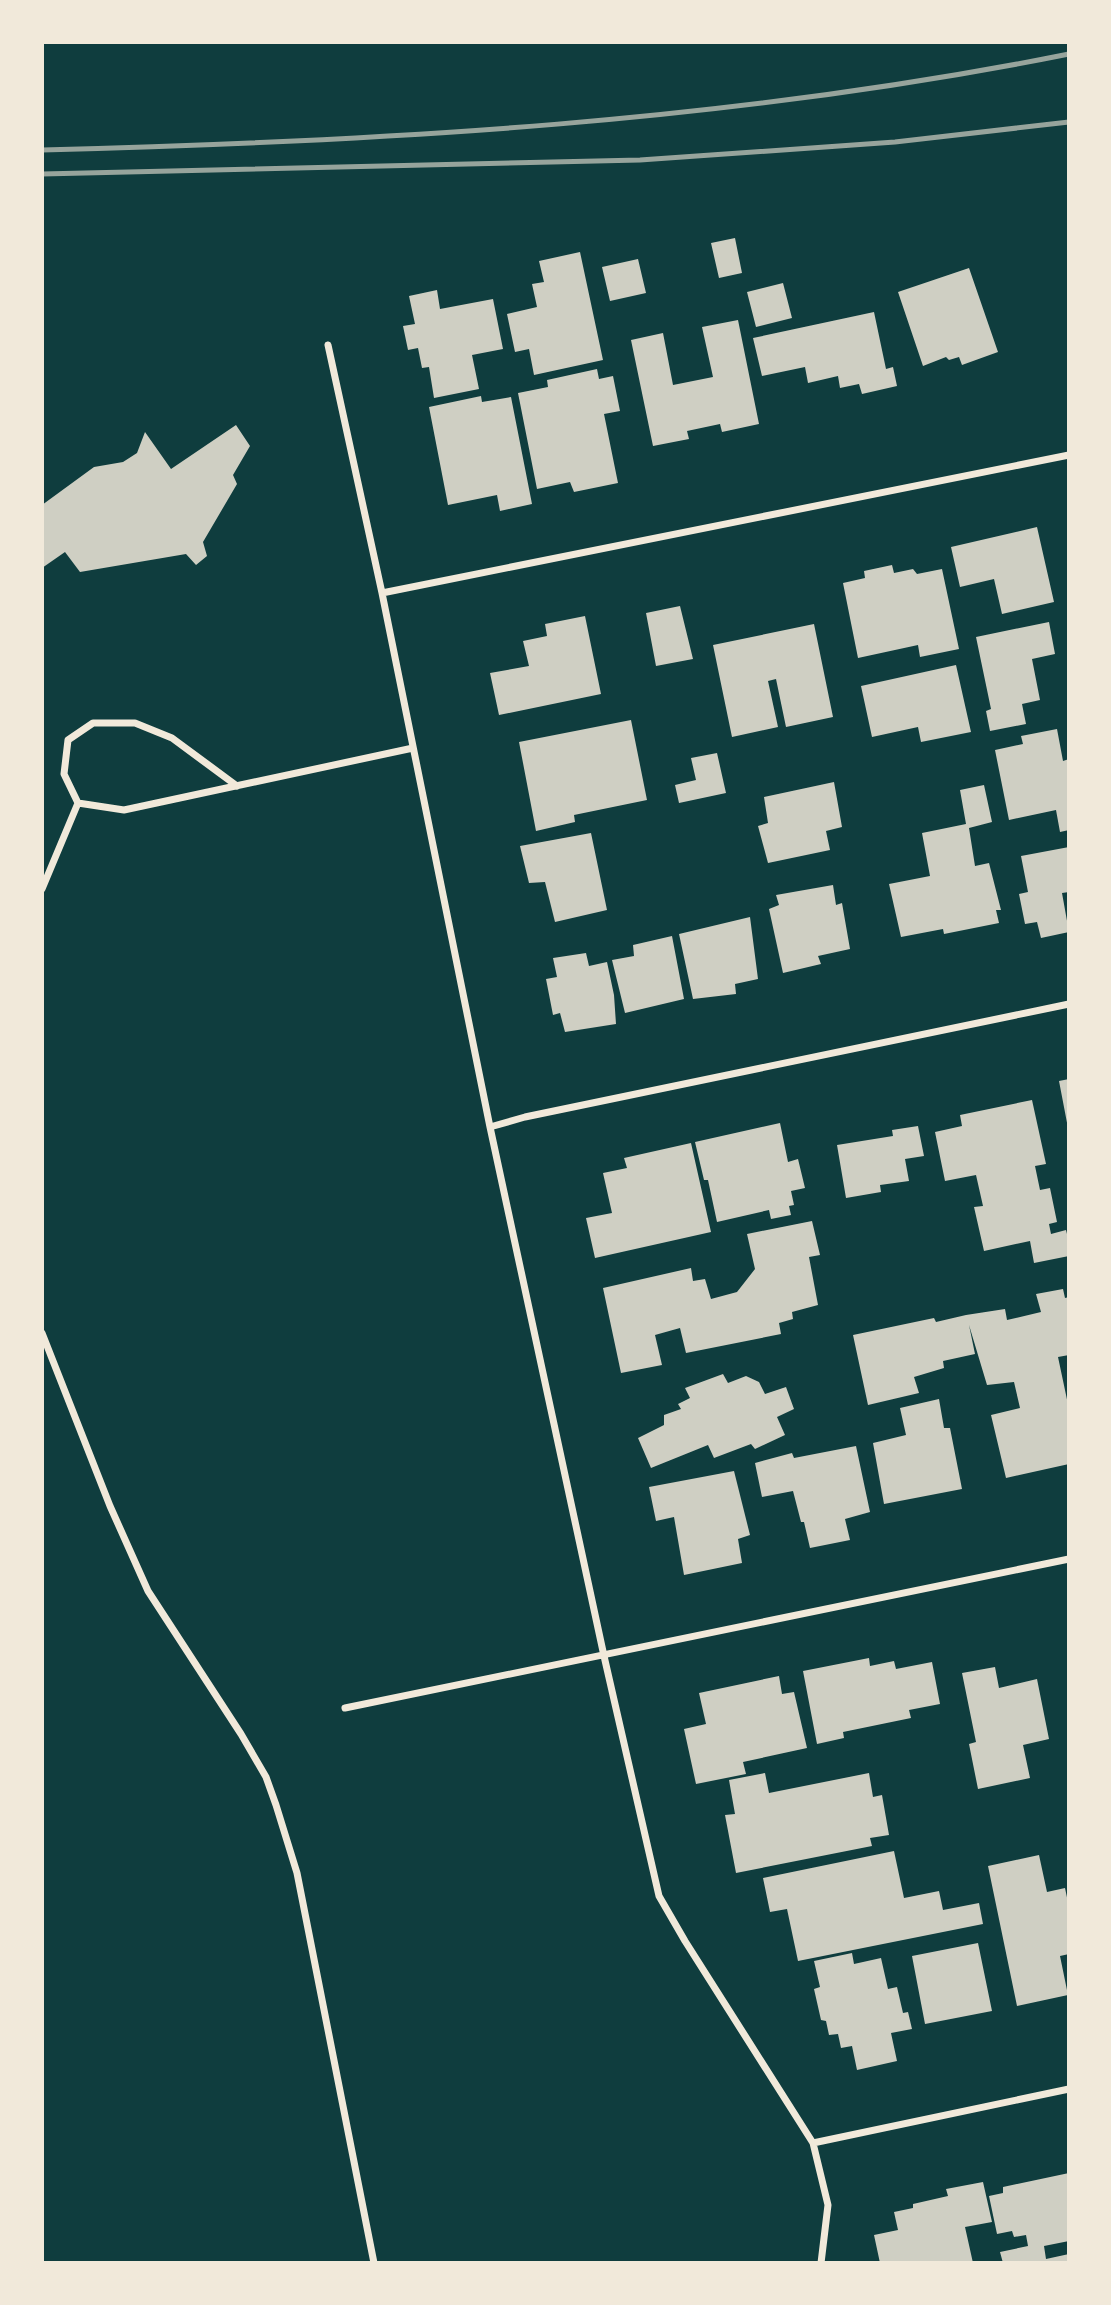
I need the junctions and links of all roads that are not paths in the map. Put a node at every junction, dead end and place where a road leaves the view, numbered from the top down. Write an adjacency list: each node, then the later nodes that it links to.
1 (328, 345): 3 (street)
2 (1069, 455): 3 (street)
3 (382, 593): 4 (street)
4 (413, 748): 5 (street); 9 (street)
5 (237, 786): 6 (street); 6 (street)
6 (78, 803): 7 (street)
7 (42, 889)
8 (1069, 1004): 9 (street)
9 (490, 1126): 12 (street)
10 (42, 1333): 16 (street)
11 (1069, 1559): 12 (street)
12 (604, 1656): 13 (street); 15 (street)
13 (345, 1708)
14 (1069, 2089): 15 (street)
15 (813, 2143): 17 (street)
16 (374, 2263)
17 (821, 2263)

